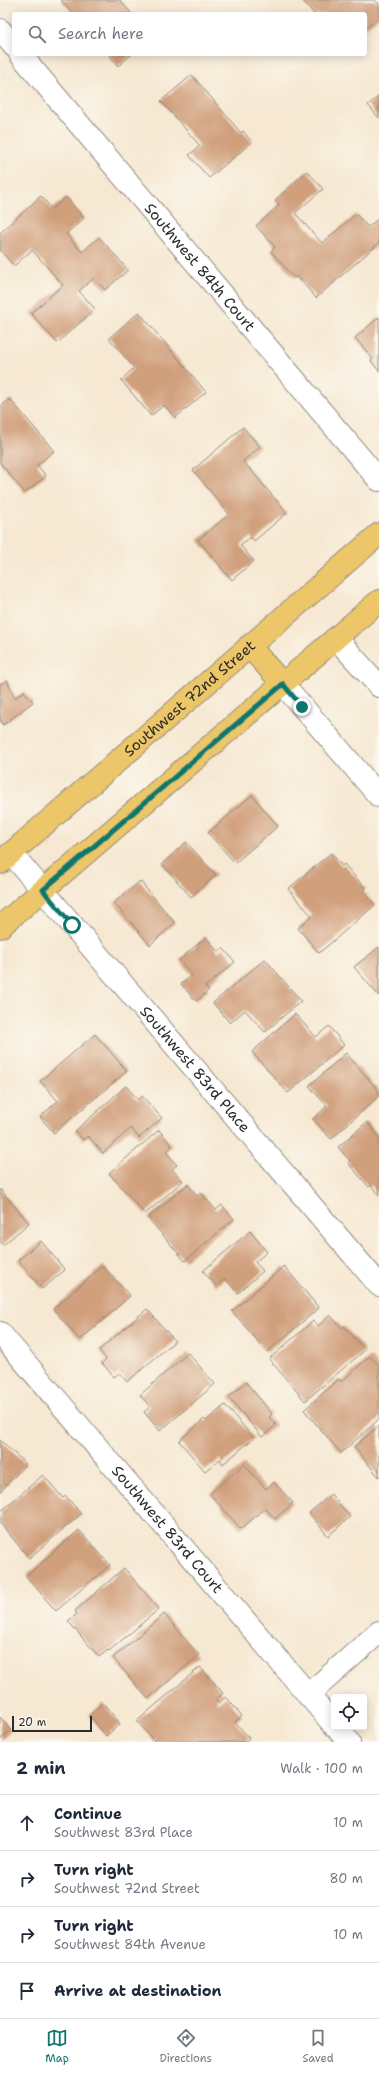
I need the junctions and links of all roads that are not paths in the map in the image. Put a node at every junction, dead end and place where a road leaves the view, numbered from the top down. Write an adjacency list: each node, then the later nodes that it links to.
1 (0, 30): 2 (street)
2 (12, 44)
3 (22, 56): 4 (street, Southwest 84th Court)
4 (379, 480)
5 (379, 534): 8 (main road, Southwest 72nd Street)
6 (379, 601): 7 (main road)
7 (336, 638): 9 (main road); 10 (street)
8 (250, 646): 9 (main road); 12 (main road, Southwest 72nd Street)
9 (283, 684): 11 (street); 13 (main road)
10 (379, 686)
11 (379, 796)
12 (5, 858): 13 (street, Southwest 83rd Place)
13 (43, 890): 14 (main road); 15 (street, Southwest 83rd Place)
14 (0, 927)
15 (379, 1284)
16 (0, 1333): 18 (street, Southwest 83rd Court)
17 (379, 1632): 18 (street)
18 (308, 1695): 19 (street, Southwest 83rd Court)
19 (331, 1721)
20 (338, 1730): 21 (street, Southwest 83rd Court)
21 (349, 1742)

